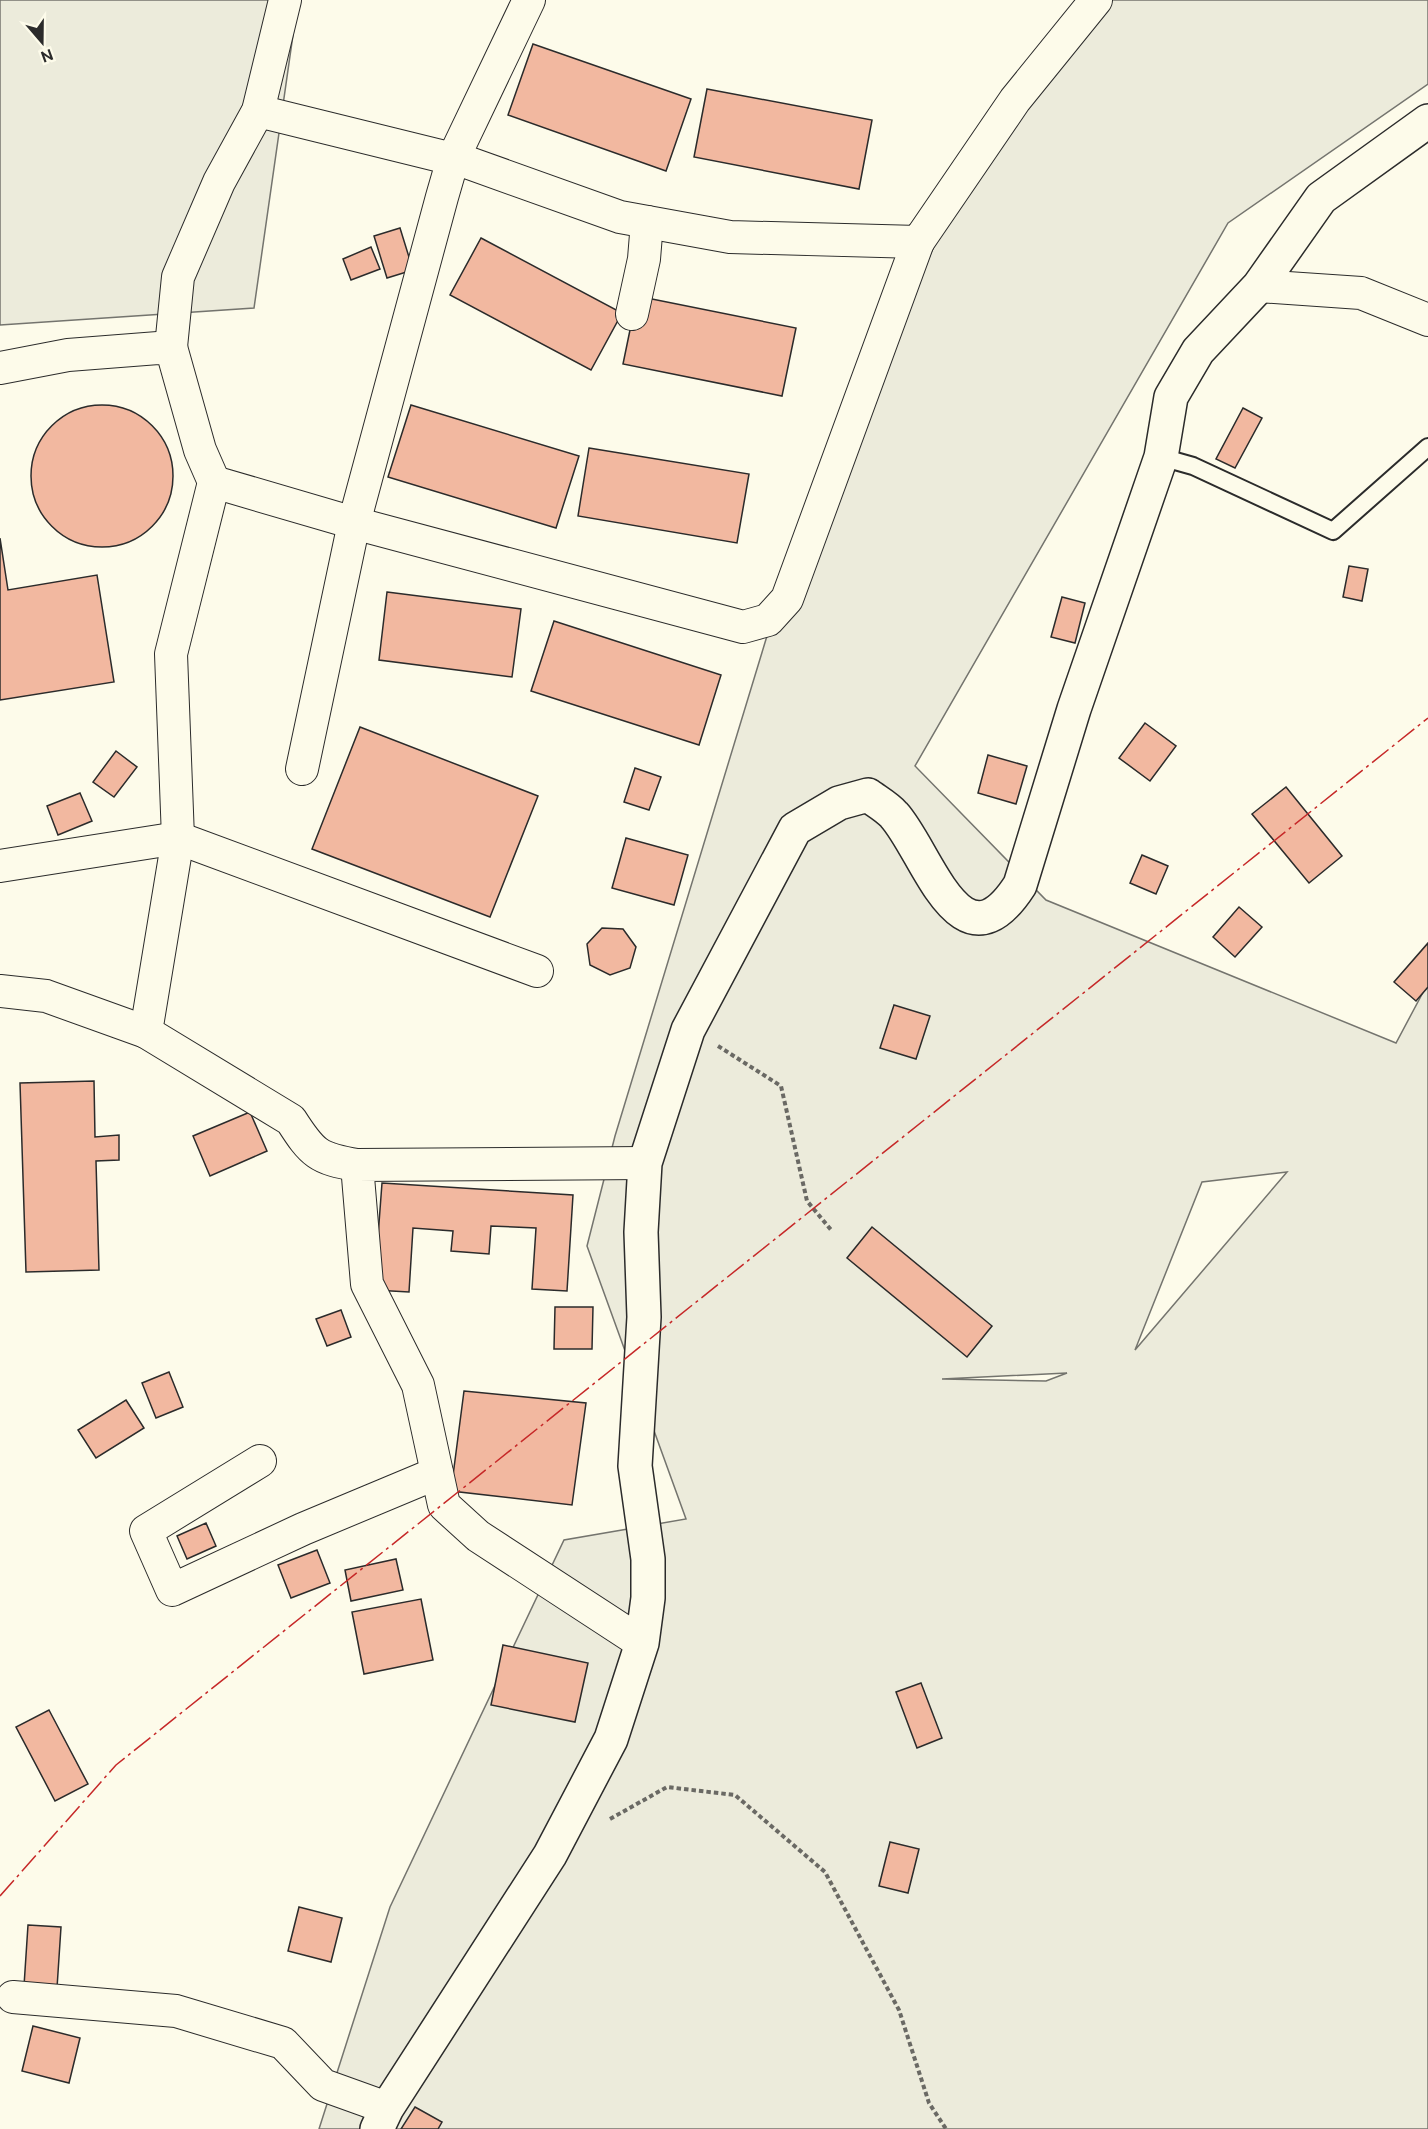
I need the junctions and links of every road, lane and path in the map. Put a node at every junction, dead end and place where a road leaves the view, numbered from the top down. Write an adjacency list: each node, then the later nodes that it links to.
1 (285, 0): 4 (street)
2 (529, 0): 6 (street)
3 (1096, 0): 8 (street)
4 (258, 111): 6 (street); 12 (street)
5 (1428, 121): 9 (street)
6 (453, 159): 7 (street); 17 (street)
7 (647, 222): 8 (street); 10 (street)
8 (918, 242): 17 (street)
9 (1259, 285): 11 (street); 15 (street)
10 (632, 314)
11 (1428, 320)
12 (171, 346): 13 (street); 16 (street)
13 (0, 369)
14 (1428, 447): 15 (lane)
15 (1161, 457): 23 (street)
16 (213, 482): 17 (street); 19 (street)
17 (354, 523): 18 (street)
18 (302, 769)
19 (178, 838): 20 (street); 21 (street); 24 (street)
20 (0, 866)
21 (537, 971)
22 (0, 991): 24 (street)
23 (688, 1030): 25 (street); 27 (path)
24 (146, 1032): 26 (street)
25 (645, 1162): 26 (street); 30 (street)
26 (357, 1165): 29 (street)
27 (832, 1231)
28 (260, 1461): 29 (street)
29 (437, 1473): 30 (street)
30 (642, 1643): 31 (street)
31 (561, 1832): 33 (street); 34 (path)
32 (13, 1997): 33 (street)
33 (382, 2119)
34 (946, 2129)

